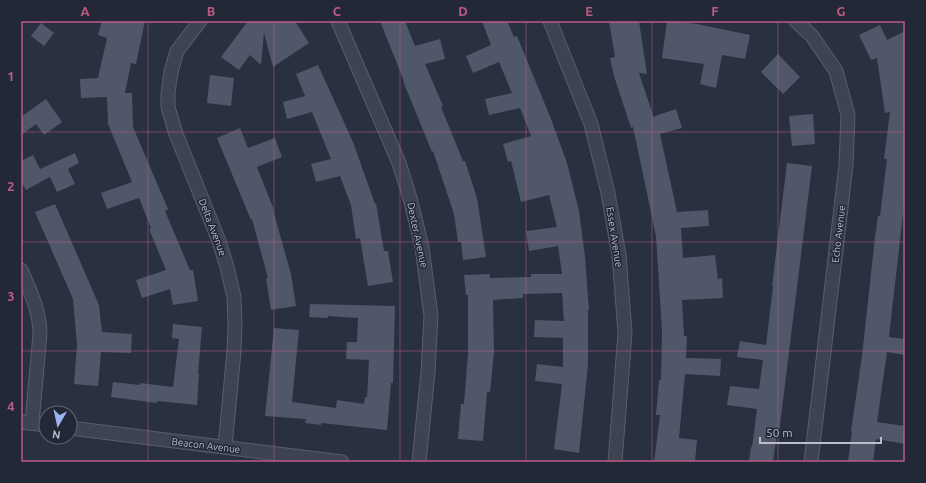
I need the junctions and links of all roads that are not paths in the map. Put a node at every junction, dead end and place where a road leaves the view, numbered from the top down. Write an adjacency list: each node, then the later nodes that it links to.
1 (200, 21): 9 (street, Delta Avenue)
2 (338, 21): 11 (street, Dexter Avenue)
3 (550, 21): 12 (street, Essex Avenue)
4 (796, 21): 13 (street, Echo Avenue)
5 (21, 270): 6 (street)
6 (26, 422): 7 (street)
7 (38, 424)
8 (78, 429): 9 (street, Beacon Avenue)
9 (225, 447): 10 (street, Beacon Avenue)
10 (342, 462)
11 (419, 462)
12 (615, 462)
13 (812, 462)

